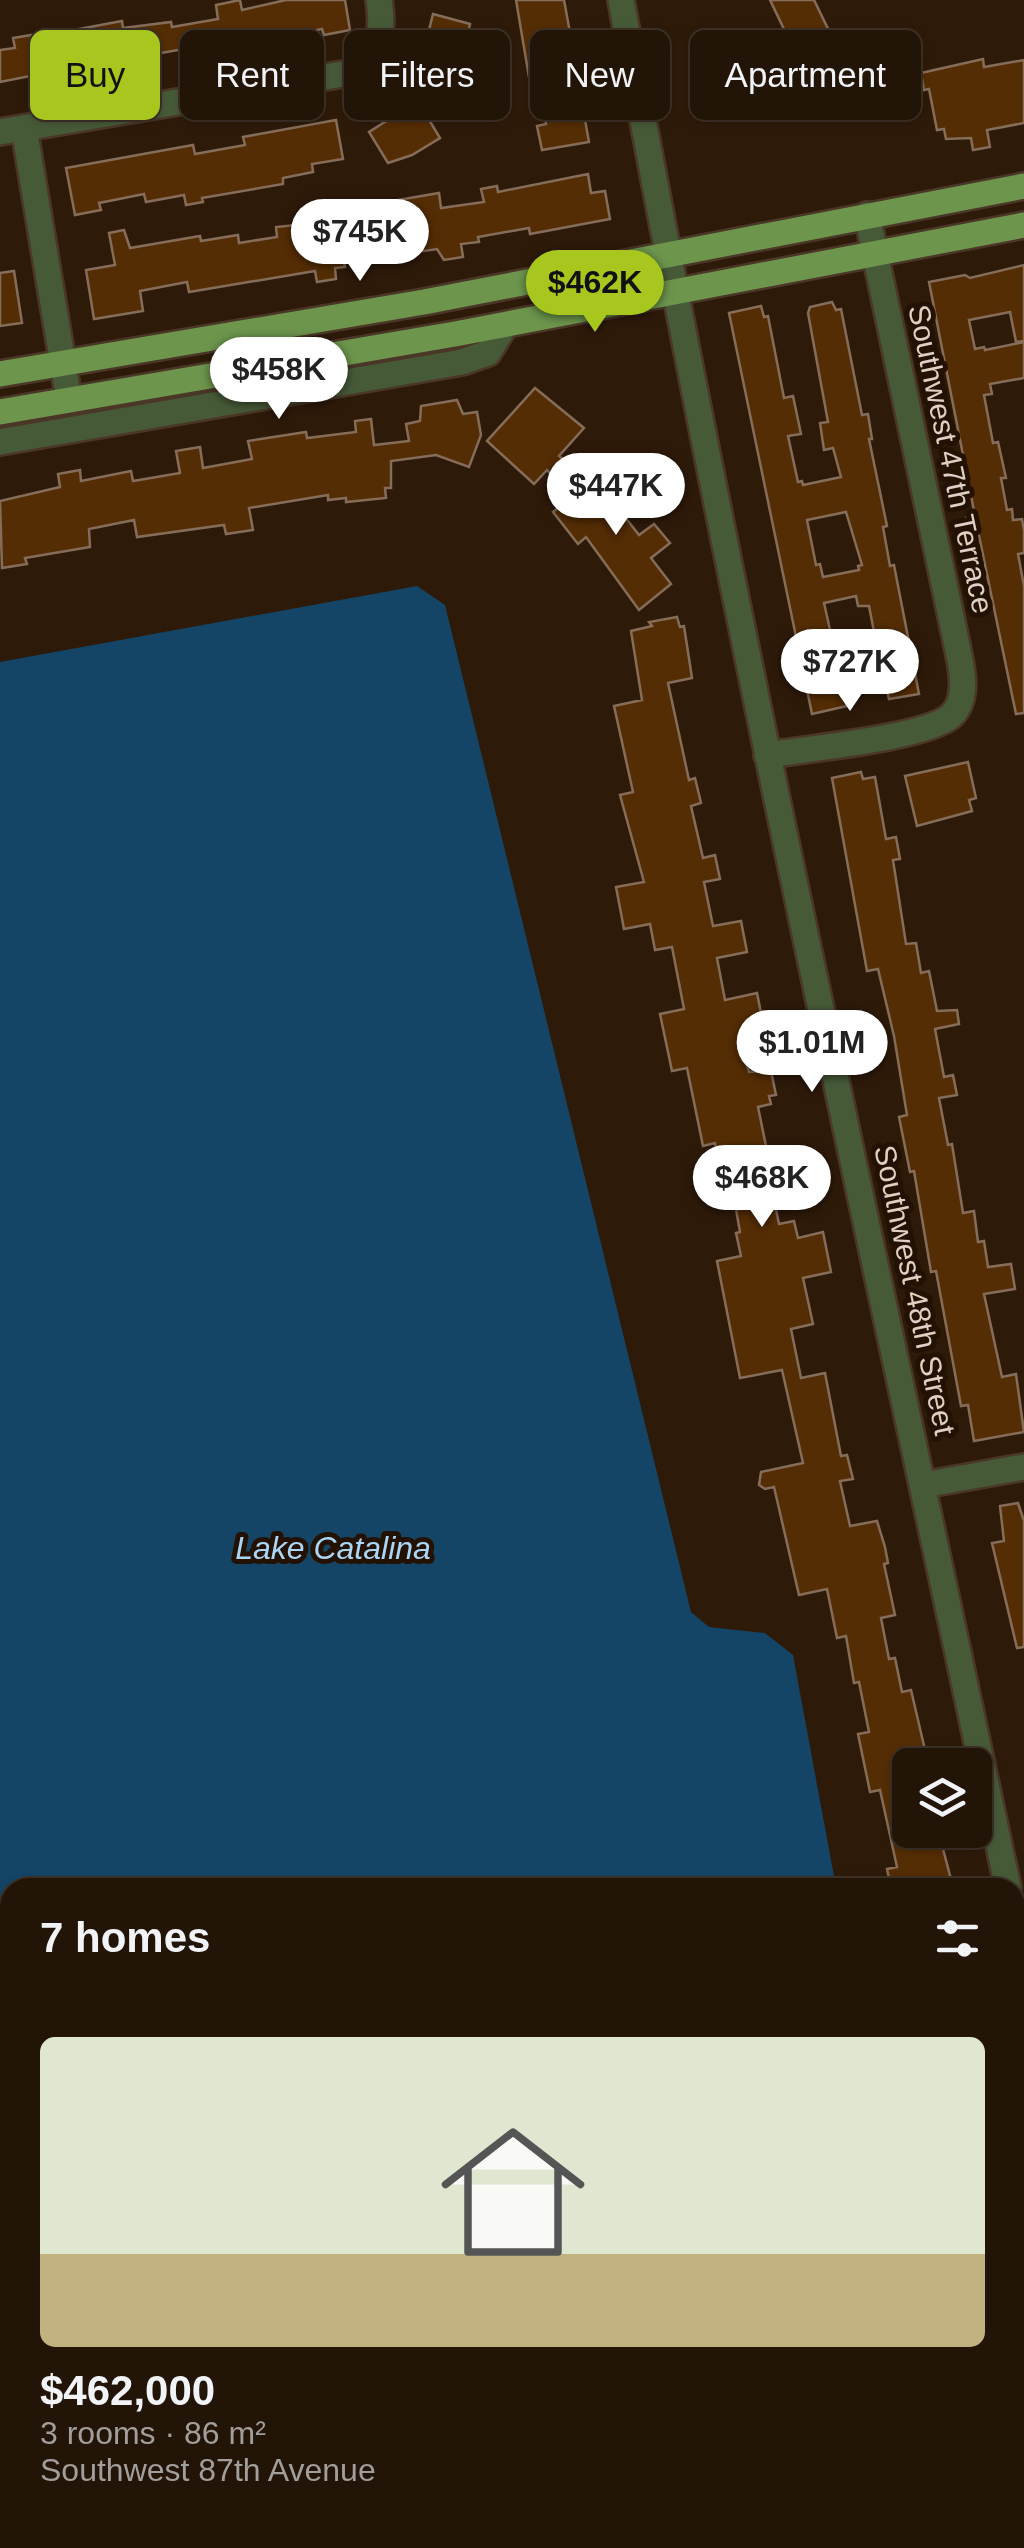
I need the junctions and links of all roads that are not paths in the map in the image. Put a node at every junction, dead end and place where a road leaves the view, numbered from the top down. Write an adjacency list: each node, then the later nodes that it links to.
1 (379, 0): 3 (street)
2 (621, 0): 8 (street, Southwest 48th Street)
3 (12, 130): 11 (street)
4 (1024, 186): 5 (main road)
5 (867, 215): 7 (street, Southwest 47th Terrace); 8 (main road)
6 (1024, 225): 7 (main road)
7 (874, 252): 9 (main road); 16 (street, Southwest 47th Terrace)
8 (667, 255): 9 (street, Southwest 48th Street); 11 (main road)
9 (673, 291): 10 (main road); 16 (street, Southwest 48th Street)
10 (505, 324): 13 (main road); 15 (street)
11 (63, 362): 12 (main road); 13 (street)
12 (0, 374)
13 (70, 400): 14 (main road)
14 (0, 412)
15 (0, 442)
16 (768, 755): 18 (street, Southwest 48th Street)
17 (1024, 1467): 18 (street)
18 (923, 1485): 19 (street, Southwest 48th Street)
19 (1006, 1878)

